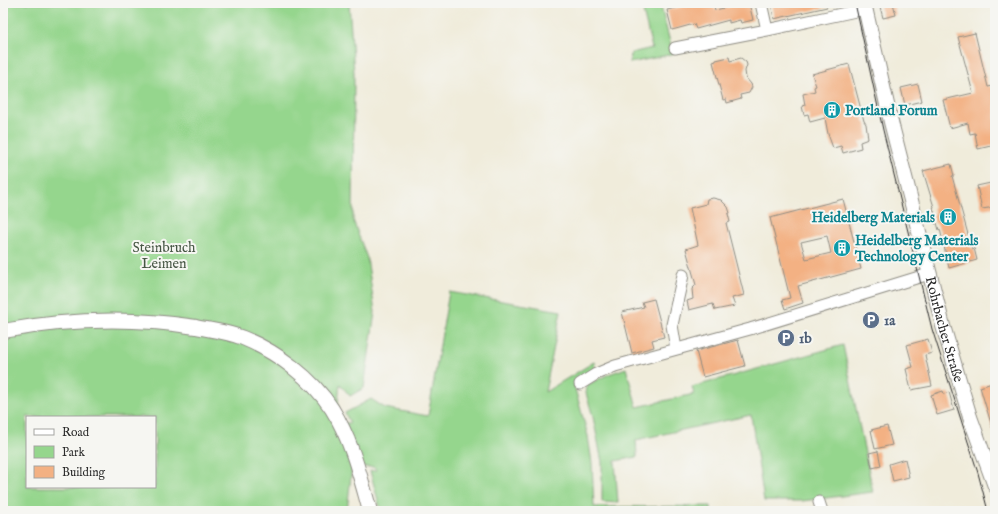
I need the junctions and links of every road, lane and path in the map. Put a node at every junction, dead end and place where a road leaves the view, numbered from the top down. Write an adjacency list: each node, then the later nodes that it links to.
1 (761, 3): 3 (street)
2 (864, 6): 3 (street); 5 (main road, Rohrbacher Straße)
3 (767, 30): 4 (street)
4 (675, 48)
5 (929, 274): 8 (street); 10 (main road, Rohrbacher Straße)
6 (683, 275): 8 (street)
7 (3, 331): 11 (main road)
8 (676, 349): 9 (street)
9 (580, 384)
10 (995, 486)
11 (370, 511)

